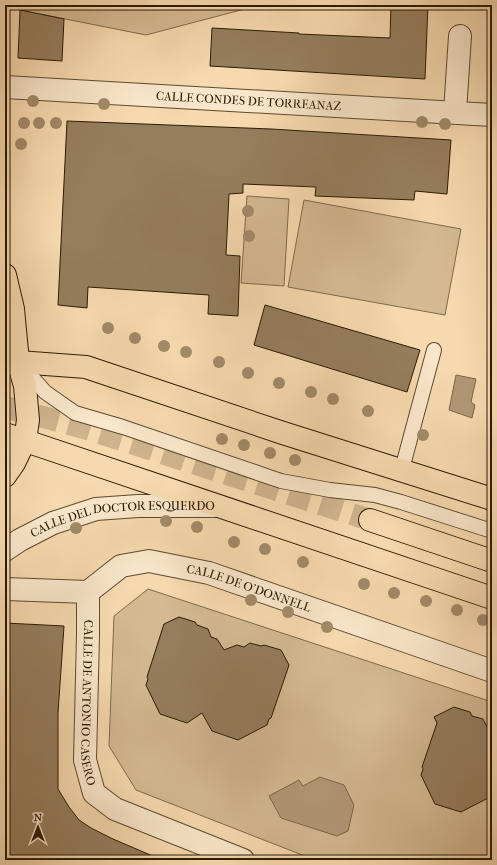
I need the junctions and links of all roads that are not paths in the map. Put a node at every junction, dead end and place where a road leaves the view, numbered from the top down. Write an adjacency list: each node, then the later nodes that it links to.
1 (460, 36): 3 (street)
2 (5, 87): 3 (street, CALLE CONDES DE TORREANAZ)
3 (455, 112): 4 (street, CALLE CONDES DE TORREANAZ)
4 (492, 115)
5 (5, 275): 7 (main road)
6 (434, 350): 10 (lane)
7 (12, 361): 9 (main road); 10 (main road); 15 (lane)
8 (5, 434): 9 (main road)
9 (25, 440): 11 (main road); 13 (main road)
10 (402, 470): 12 (main road)
11 (5, 476)
12 (492, 499)
13 (222, 506): 16 (street, CALLE DEL DOCTOR ESQUERDO); 20 (main road)
14 (370, 520): 17 (main road)
15 (492, 531)
16 (5, 550)
17 (492, 561)
18 (5, 589): 19 (street)
19 (88, 592): 21 (street, CALLE DE O'DONNELL); 22 (street, CALLE DE ANTONIO CASERO)
20 (492, 598)
21 (492, 671)
22 (214, 855): 23 (street, CALLE DE ANTONIO CASERO)
23 (243, 860)

